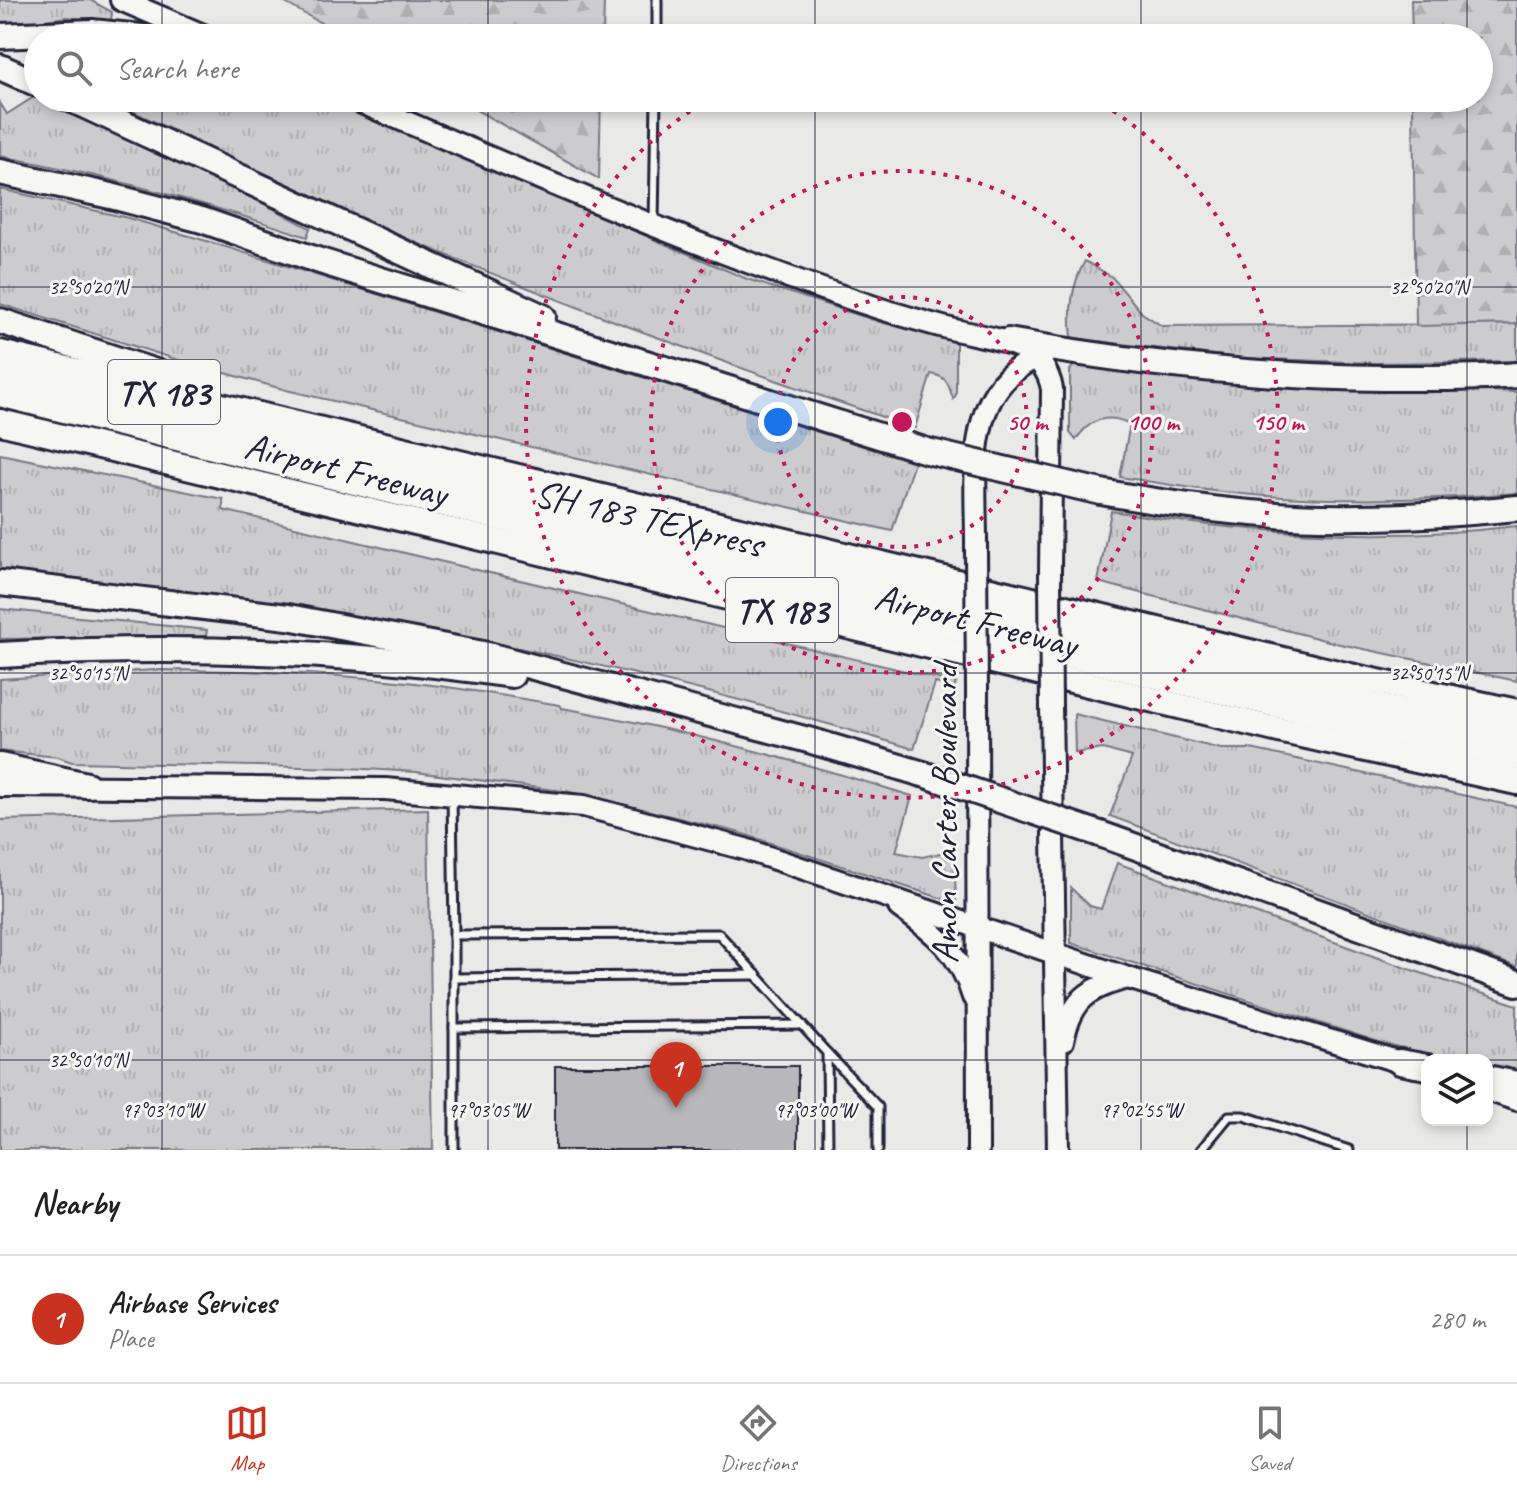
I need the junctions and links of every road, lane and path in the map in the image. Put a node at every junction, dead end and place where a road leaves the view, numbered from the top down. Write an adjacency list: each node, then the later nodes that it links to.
1 (121, 0): 3 (main road)
2 (657, 0): 4 (lane)
3 (177, 24)
4 (657, 24)
5 (24, 35): 6 (highway)
6 (0, 36)
7 (0, 67): 8 (highway)
8 (24, 78)
9 (99, 112): 16 (highway)
10 (384, 112): 13 (main road)
11 (656, 112): 13 (lane)
12 (0, 172): 16 (highway)
13 (654, 224): 15 (main road)
14 (0, 321): 26 (highway)
15 (1008, 341): 17 (highway); 19 (main road)
16 (610, 349): 27 (highway, bridge)
17 (1060, 350): 19 (main road, Amon Carter Boulevard); 22 (highway)
18 (0, 353): 26 (highway, Airport Freeway / TX 183)
19 (1035, 357): 40 (main road, Amon Carter Boulevard, bridge); 42 (main road, bridge)
20 (0, 375): 32 (highway, SH 183 TEXpress)
21 (1517, 375): 22 (highway)
22 (1478, 379): 23 (highway)
23 (1517, 384)
24 (0, 394): 33 (highway, SH 183 TEXpress)
25 (0, 422): 35 (highway, Airport Freeway / TX 183)
26 (328, 431): 31 (highway, Airport Freeway / TX 183)
27 (1517, 508)
28 (0, 583): 30 (highway)
29 (0, 655): 30 (highway)
30 (703, 711): 46 (highway, bridge)
31 (1517, 712)
32 (1517, 735)
33 (1517, 758)
34 (0, 766): 36 (highway)
35 (1517, 782)
36 (87, 785): 37 (main road); 38 (main road)
37 (0, 786)
38 (452, 795): 39 (main road); 41 (lane)
39 (883, 896): 40 (main road); 48 (main road)
40 (979, 928): 42 (main road); 48 (main road, Amon Carter Boulevard)
41 (454, 935): 43 (lane); 44 (lane)
42 (1054, 953): 45 (main road); 53 (main road)
43 (757, 975): 44 (lane); 47 (lane)
44 (454, 978): 49 (lane)
45 (1128, 978): 51 (main road); 53 (main road)
46 (1517, 983)
47 (802, 1025): 49 (lane); 50 (lane)
48 (978, 1025): 61 (main road, Amon Carter Boulevard)
49 (454, 1028): 58 (lane)
50 (827, 1053): 59 (lane); 60 (lane)
51 (1400, 1062): 52 (highway)
52 (1421, 1067)
53 (1057, 1068): 62 (main road)
54 (1493, 1079): 55 (highway)
55 (1517, 1084)
56 (1493, 1092): 57 (main road)
57 (1517, 1100)
58 (454, 1150)
59 (828, 1150)
60 (878, 1150)
61 (978, 1150)
62 (1058, 1150)
63 (1201, 1150): 64 (lane)
64 (1349, 1150)

